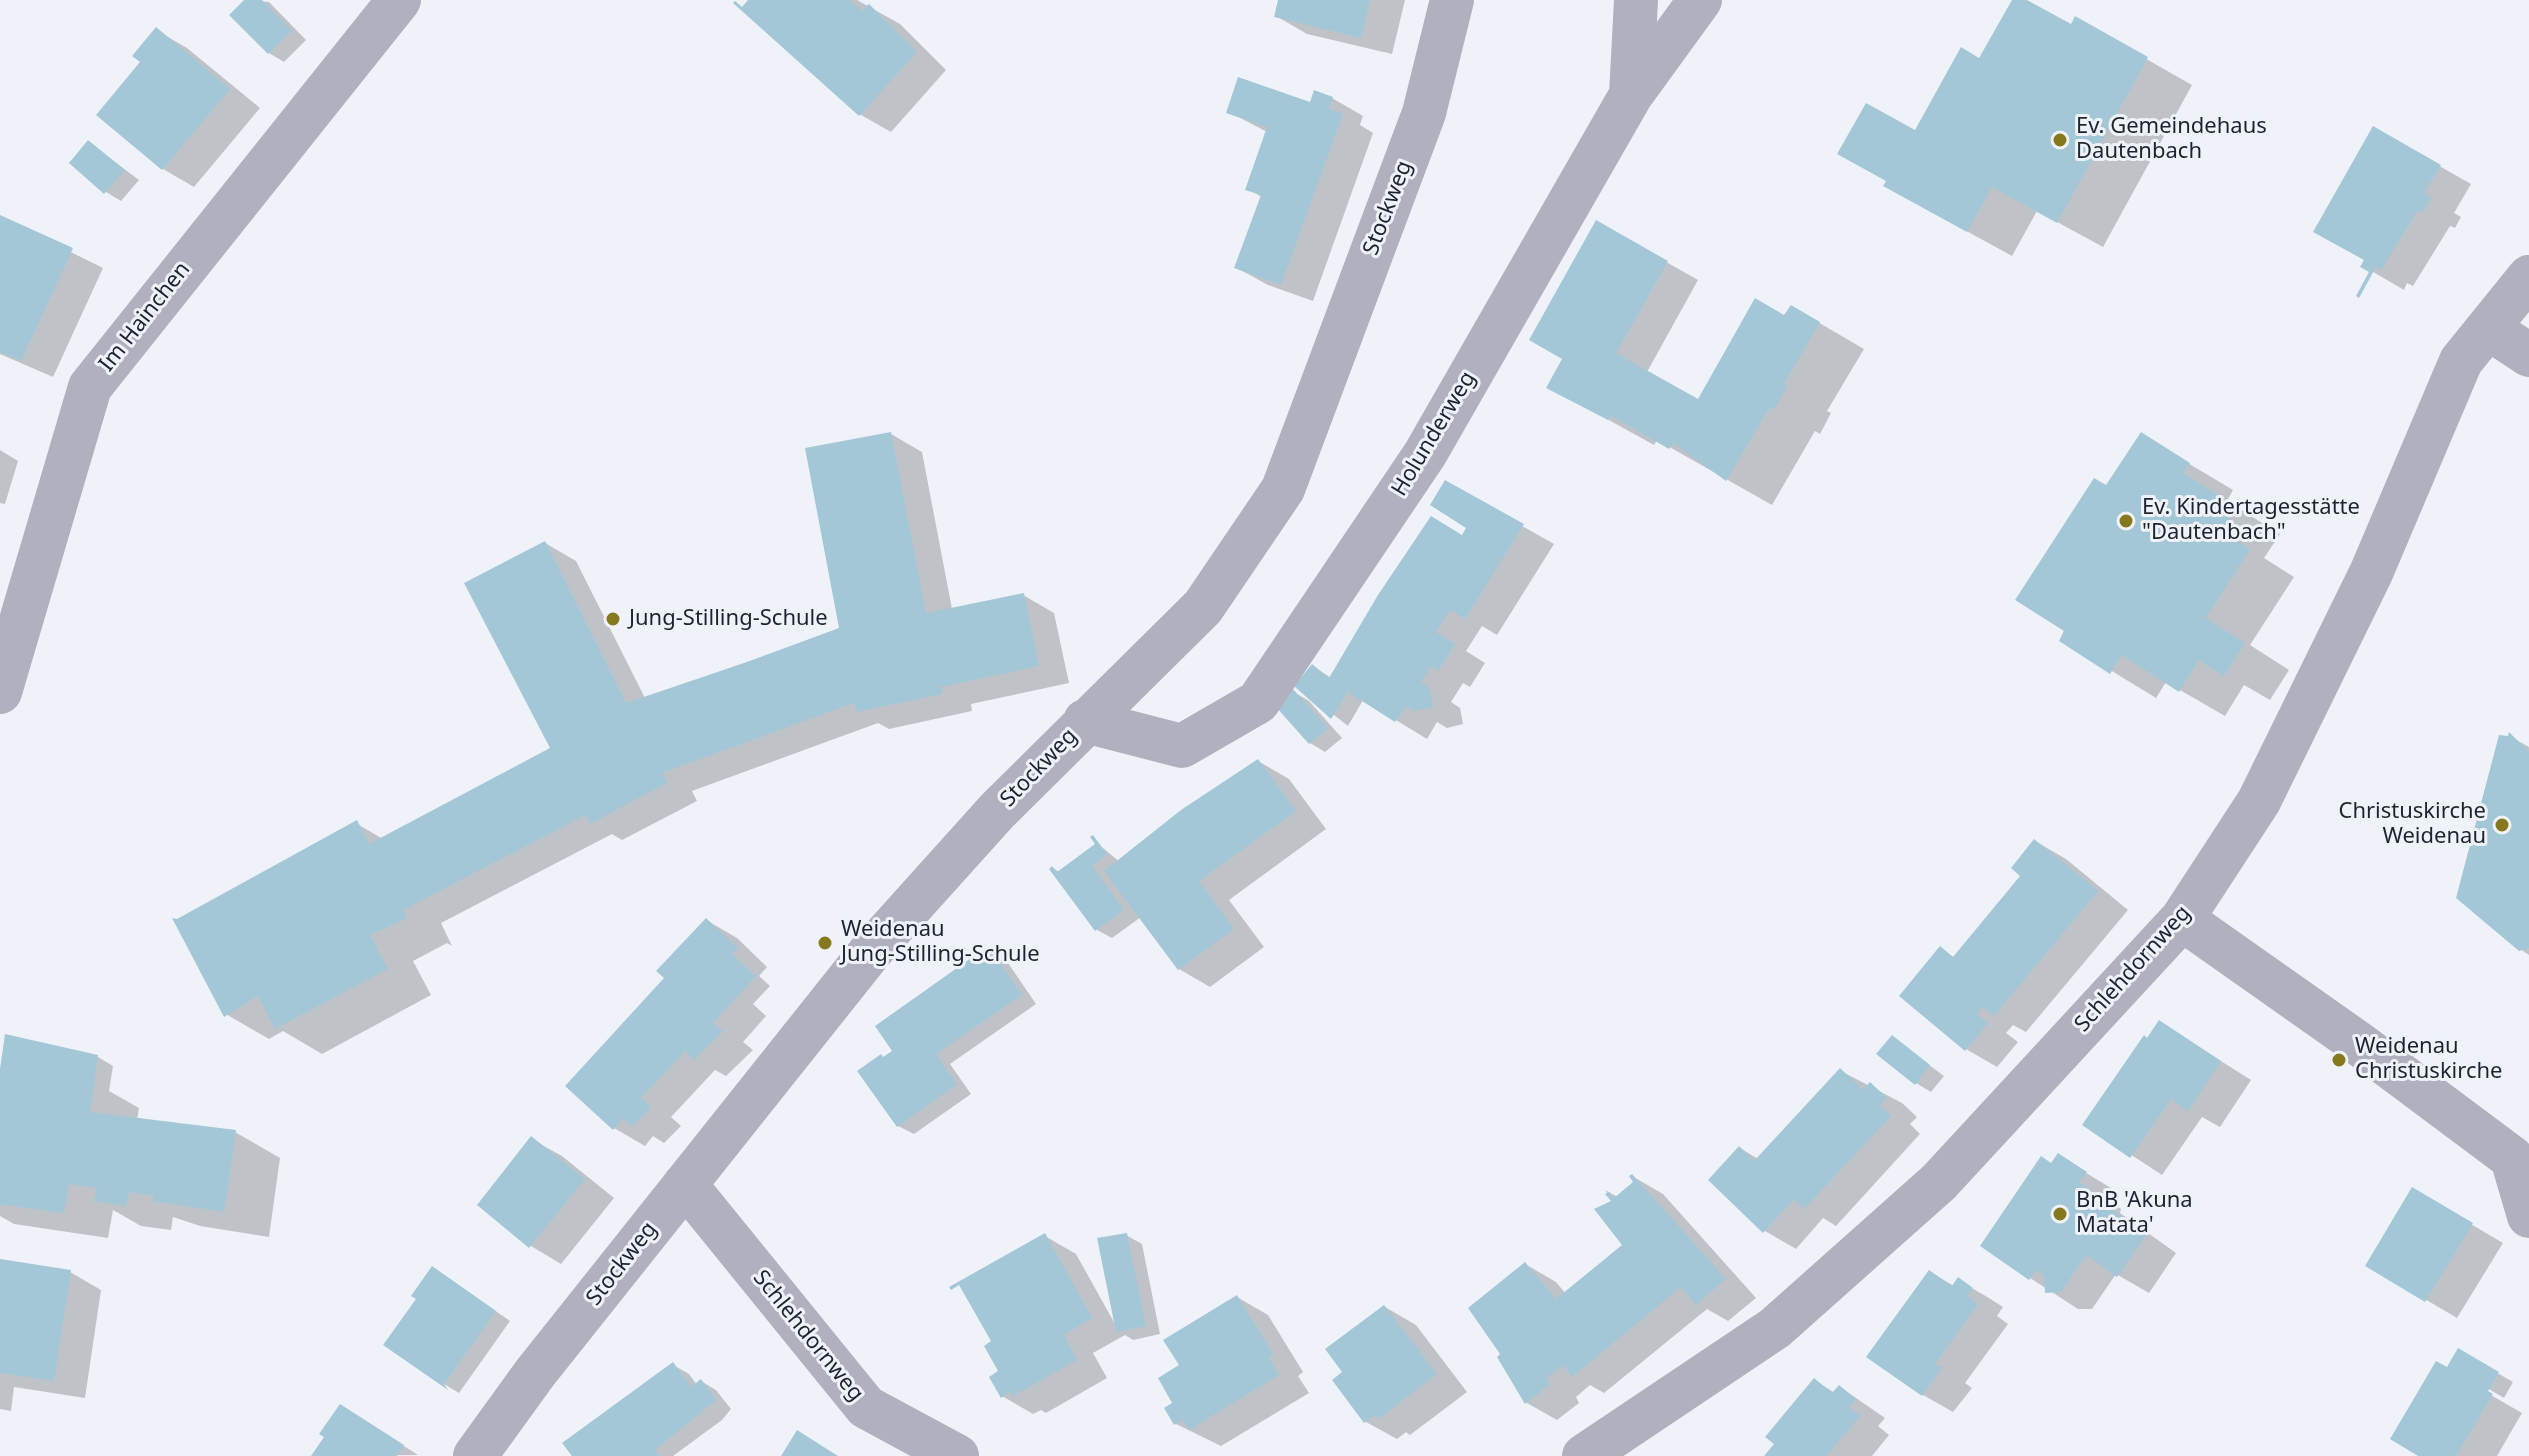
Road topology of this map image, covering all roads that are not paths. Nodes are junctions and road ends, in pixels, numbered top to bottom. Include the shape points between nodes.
1 (399, 0) edge
2 (1452, 0) edge
3 (1636, 0) edge
4 (1700, 0) edge
5 (1631, 95) junction
6 (2529, 277) edge
7 (2488, 328) junction
8 (2529, 355) edge
9 (0, 692) edge
10 (1085, 721) junction
11 (2182, 919) junction
12 (2521, 1154) edge
13 (685, 1184) junction
14 (2529, 1216) edge
15 (475, 1456) edge
16 (957, 1456) edge
17 (1584, 1456) edge

1 - 9 street, Im Hainchen via 90,387
2 - 10 street, Stockweg via 1424,113 1283,489 1203,607
3 - 5 street
4 - 5 street, Holunderweg
5 - 10 street, Holunderweg via 1425,454 1258,702 1182,746
6 - 7 street, Schlehdornweg
7 - 8 street
7 - 11 street, Schlehdornweg via 2461,361 2371,573 2259,801
10 - 13 street, Stockweg via 871,951
11 - 12 street
11 - 17 street, Schlehdornweg via 1939,1182 1775,1328
12 - 14 street
13 - 15 street, Stockweg
13 - 16 street, Schlehdornweg via 866,1407

